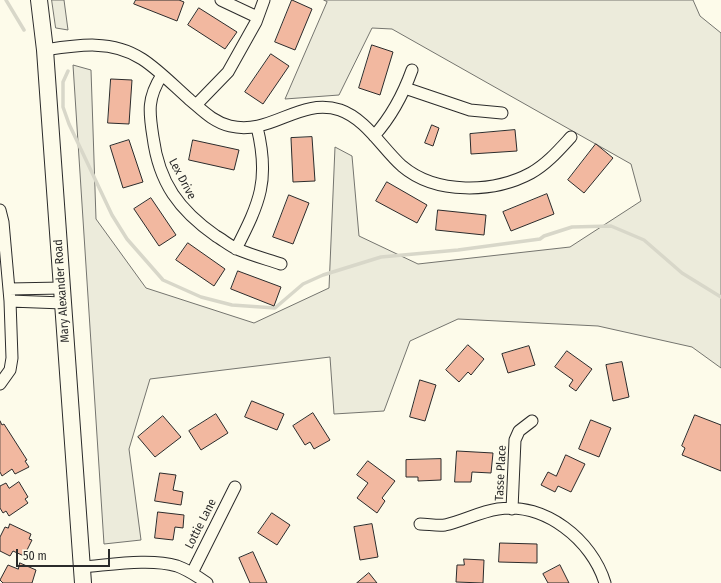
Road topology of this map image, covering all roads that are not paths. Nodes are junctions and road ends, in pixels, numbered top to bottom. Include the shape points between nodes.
1 (39, 0) edge
2 (221, 0) edge
3 (264, 0) edge
4 (257, 17) junction
5 (45, 50) junction
6 (412, 70) dead end
7 (162, 75) junction
8 (405, 88) junction
9 (196, 105) junction
10 (502, 113) dead end
11 (257, 127) junction
12 (374, 136) junction
13 (571, 137) dead end
14 (0, 210) edge
15 (236, 249) junction
16 (281, 264) dead end
17 (9, 289) junction
18 (63, 296) junction
19 (10, 301) junction
20 (0, 384) edge
21 (532, 421) dead end
22 (235, 487) dead end
23 (512, 509) junction
24 (420, 524) dead end
25 (82, 567) junction
26 (192, 573) junction
27 (82, 583) edge
28 (207, 583) edge
29 (605, 583) edge

1 - 5 street, Mary Alexander Road
2 - 4 street
3 - 4 street
4 - 9 street via 228,72
5 - 7 street via 78,45 115,47 142,59
5 - 18 street, Mary Alexander Road
6 - 8 street
7 - 9 street
7 - 15 street, Lex Drive via 152,94 150,116 155,152 161,171 182,209
8 - 10 street via 470,110
8 - 12 street via 387,121
9 - 11 street via 208,116 223,124 241,128
11 - 12 street via 299,110 317,106 350,115
11 - 15 street via 264,161 261,187 256,208
12 - 13 street via 403,166 414,173 443,185 462,188 504,184 530,173 555,154
14 - 17 street
15 - 16 street, Lex Drive
17 - 18 street
17 - 19 street
18 - 19 street
18 - 25 street, Mary Alexander Road
19 - 20 street via 11,364
21 - 23 street, Tasse Place via 519,431 515,440
22 - 26 street, Lottie Lane
23 - 24 street via 482,512 444,525
23 - 29 street via 555,521 571,532 593,556
25 - 26 street via 161,563 177,566
25 - 27 street, Mary Alexander Road
26 - 28 street

